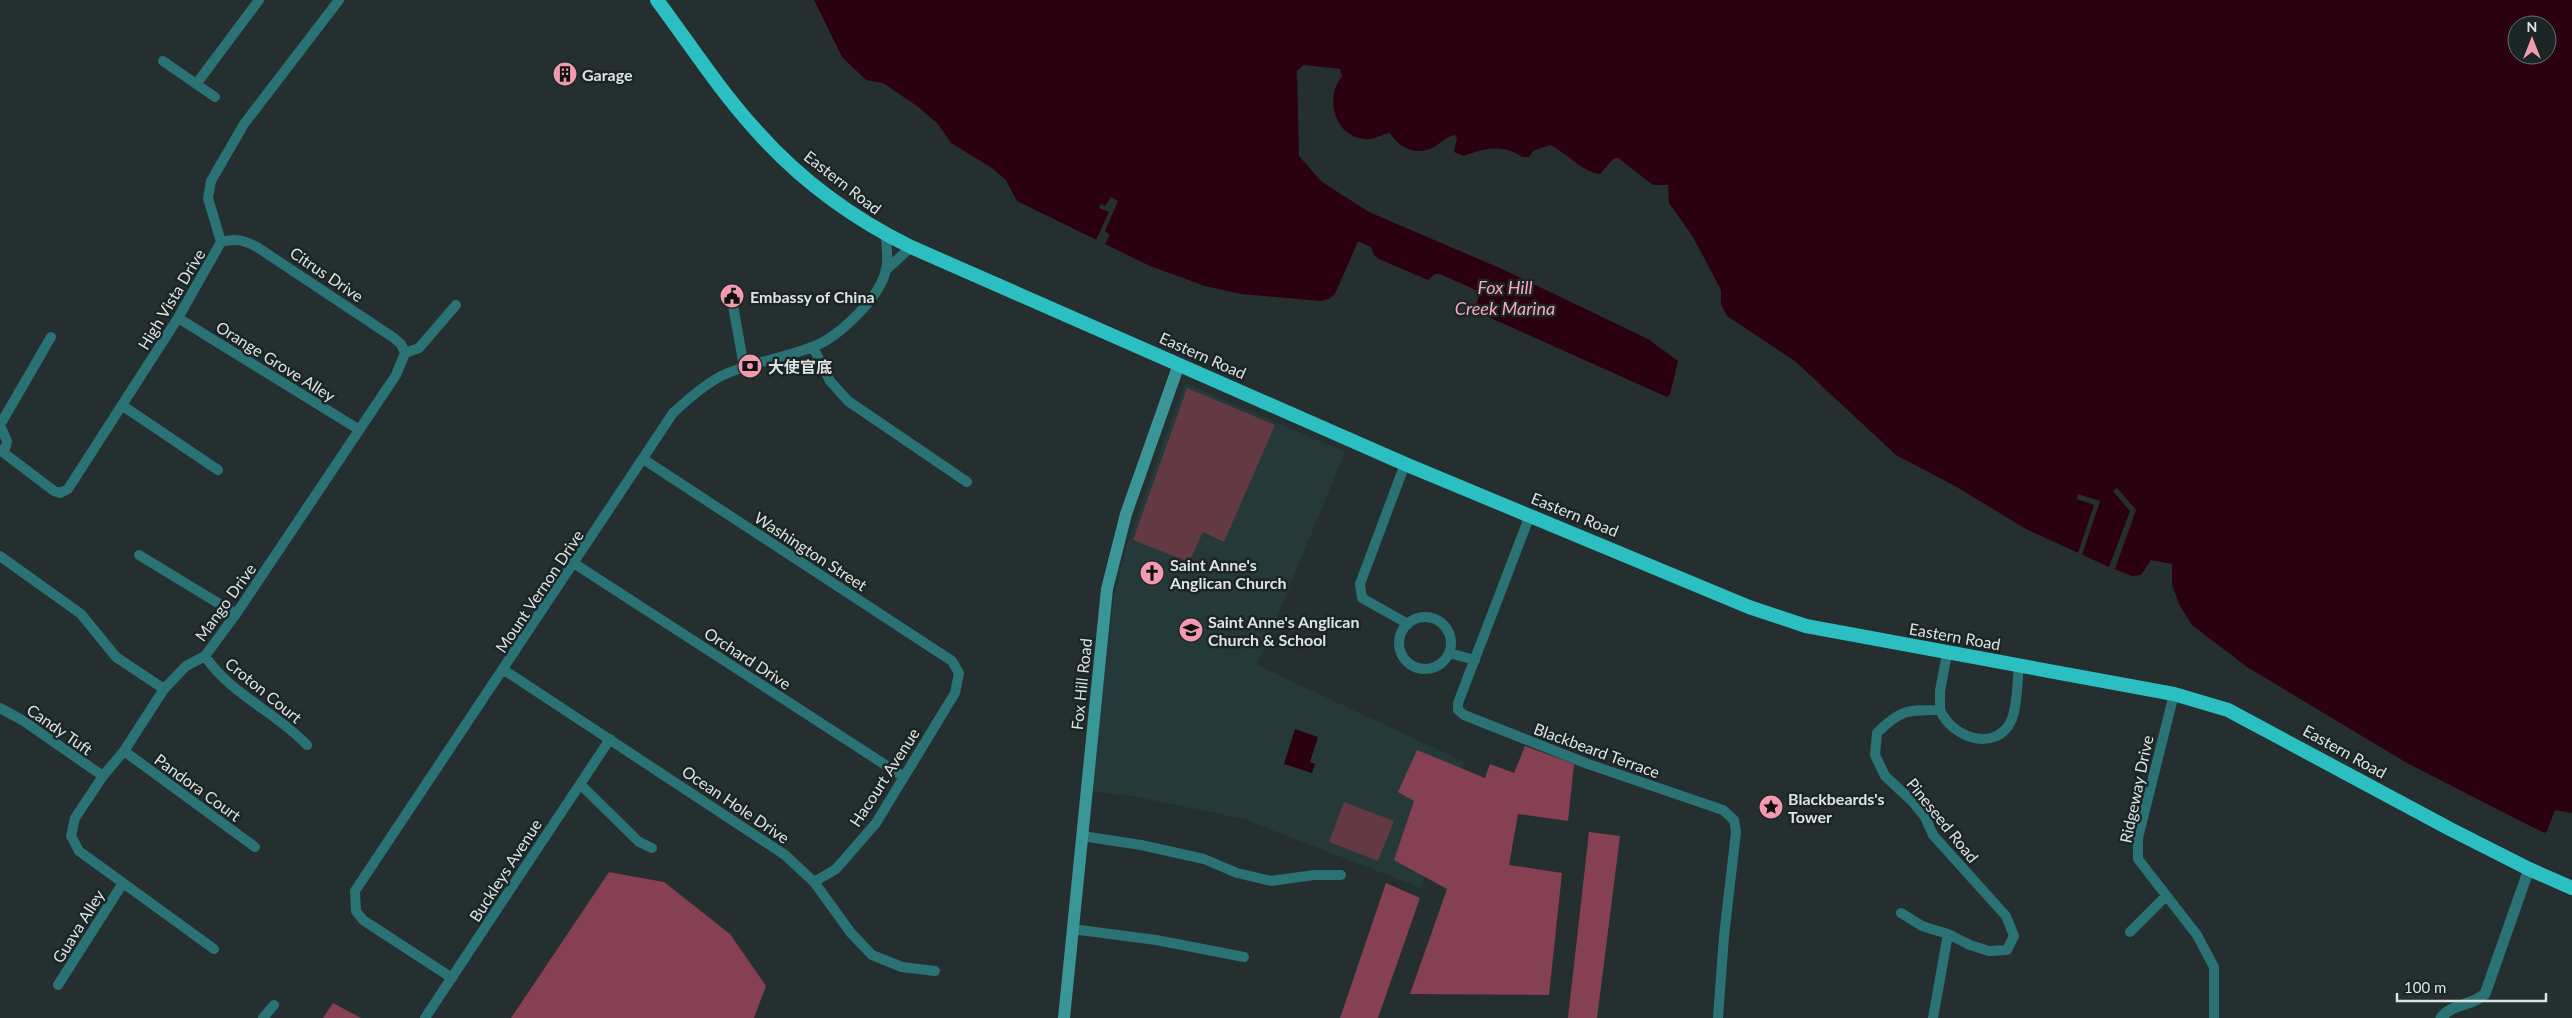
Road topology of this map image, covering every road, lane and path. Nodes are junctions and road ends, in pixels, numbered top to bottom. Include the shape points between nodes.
1 (339, 0) edge
2 (657, 0) edge
3 (254, 2) edge
4 (163, 61) dead end
5 (197, 82) junction
6 (215, 97) dead end
7 (886, 235) junction
8 (221, 242) junction
9 (911, 247) junction
10 (887, 269) junction
11 (731, 294) dead end
12 (456, 305) dead end
13 (178, 318) junction
14 (51, 337) dead end
15 (813, 347) junction
16 (406, 353) junction
17 (1179, 364) junction
18 (744, 367) junction
19 (123, 406) junction
20 (0, 425) edge
21 (358, 429) junction
22 (2, 452) edge
23 (643, 459) junction
24 (1405, 464) junction
25 (218, 470) dead end
26 (967, 482) dead end
27 (1530, 515) junction
28 (0, 556) edge
29 (140, 556) dead end
30 (575, 564) junction
31 (236, 614) junction
32 (1408, 624) junction
33 (1449, 653) junction
34 (1947, 654) junction
35 (205, 656) junction
36 (1475, 660) junction
37 (2019, 665) junction
38 (504, 670) junction
39 (959, 673) joint
40 (164, 689) junction
41 (2174, 694) junction
42 (0, 708) edge
43 (1940, 710) junction
44 (610, 739) junction
45 (307, 745) dead end
46 (124, 750) junction
47 (103, 776) junction
48 (904, 777) junction
49 (580, 784) junction
50 (1082, 836) junction
51 (255, 847) dead end
52 (652, 848) dead end
53 (2528, 869) junction
54 (1341, 875) dead end
55 (814, 882) junction
56 (123, 883) junction
57 (2572, 888) edge
58 (2166, 896) junction
59 (1901, 913) dead end
60 (1072, 929) junction
61 (2130, 932) dead end
62 (1948, 934) junction
63 (214, 949) dead end
64 (1244, 957) dead end
65 (935, 971) dead end
66 (452, 978) junction
67 (58, 985) dead end
68 (274, 1005) dead end
69 (264, 1018) edge
70 (425, 1018) edge
71 (1064, 1018) edge
72 (1718, 1018) edge
73 (1933, 1018) edge
74 (2214, 1018) edge
75 (2441, 1018) edge

1 - 8 street, High Vista Drive via 244,124 211,181 208,198
2 - 7 highway, Eastern Road via 754,128 828,196
3 - 5 street
4 - 5 street
5 - 6 street
7 - 9 highway, Eastern Road
7 - 10 street
8 - 13 street, High Vista Drive
8 - 16 street, Citrus Drive via 243,240 257,247 394,338
9 - 10 street
9 - 17 highway, Eastern Road
10 - 15 street, Mount Vernon Drive via 868,302 848,324
11 - 18 street
12 - 16 street via 419,348
13 - 19 street, High Vista Drive
13 - 21 street, Orange Grove Alley
14 - 20 street
15 - 18 street, Mount Vernon Drive
15 - 26 street via 824,371 843,397
16 - 21 street, Mango Drive via 396,375
17 - 24 highway, Eastern Road
17 - 50 main road, Fox Hill Road via 1126,514 1111,572
18 - 23 street, Mount Vernon Drive via 693,394 673,413
19 - 22 street, High Vista Drive via 65,492 54,490
19 - 25 street
20 - 22 street via 7,441
21 - 31 street, Mango Drive
23 - 30 street, Mount Vernon Drive
23 - 39 street, Washington Street via 952,661
24 - 27 highway, Eastern Road
24 - 32 street via 1360,584 1360,593 1362,598
27 - 34 highway, Eastern Road via 1690,584 1806,626
27 - 36 street, Blackbeard Terrace
28 - 40 street via 80,614 116,657
29 - 31 street
30 - 38 street, Mount Vernon Drive
30 - 48 street, Orchard Drive
31 - 35 street, Mango Drive
32 - 33 street via 1424,617 1440,622 1450,636
32 - 33 street via 1399,638 1399,647 1406,662 1421,669 1430,668 1438,666
33 - 36 street
34 - 37 highway, Eastern Road
34 - 43 street
35 - 40 street, Mango Drive via 186,666
35 - 45 street, Croton Court via 216,673
36 - 72 street, Blackbeard Terrace via 1458,703 1458,710 1464,715 1588,764 1723,810 1734,820 1736,832
37 - 41 highway, Eastern Road
37 - 43 street via 2011,721 2002,731 1981,739 1968,738 1946,722
38 - 44 street, Ocean Hole Drive
38 - 66 street, Mount Vernon Drive via 355,891 356,911 363,920
39 - 48 street, Hacourt Avenue via 955,693
40 - 46 street, Mango Drive
41 - 53 highway, Eastern Road via 2228,710
41 - 58 street, Ridgeway Drive via 2138,838 2138,859
42 - 47 street, Candy Tuft
43 - 62 street, Pineseed Road via 1908,710 1890,720 1877,733 1875,755 1885,776 1925,817 1933,835 2006,916 2014,936 2007,950 1990,952
44 - 49 street, Buckleys Avenue
44 - 55 street, Ocean Hole Drive via 762,838
46 - 47 street, Mango Drive
46 - 51 street, Pandora Court
47 - 56 street, Mango Drive via 75,818 71,836 79,851
48 - 55 street, Hacourt Avenue via 854,850 836,870
49 - 52 street via 640,842
49 - 66 street, Buckleys Avenue
50 - 54 street via 1204,859 1237,873 1270,881
50 - 60 main road, Fox Hill Road
53 - 57 highway, Eastern Road
53 - 75 street via 2484,994 2476,1002 2454,1008
55 - 65 street, Ocean Hole Drive via 850,933 872,955 902,967
56 - 63 street, Mango Drive
56 - 67 street, Guava Alley
58 - 61 street
58 - 74 street, Ridgeway Drive via 2197,935 2214,967
59 - 62 street, Pineseed Road via 1922,926
60 - 64 street via 1156,940
60 - 71 main road, Fox Hill Road
62 - 73 street
66 - 70 street, Buckleys Avenue
68 - 69 street

